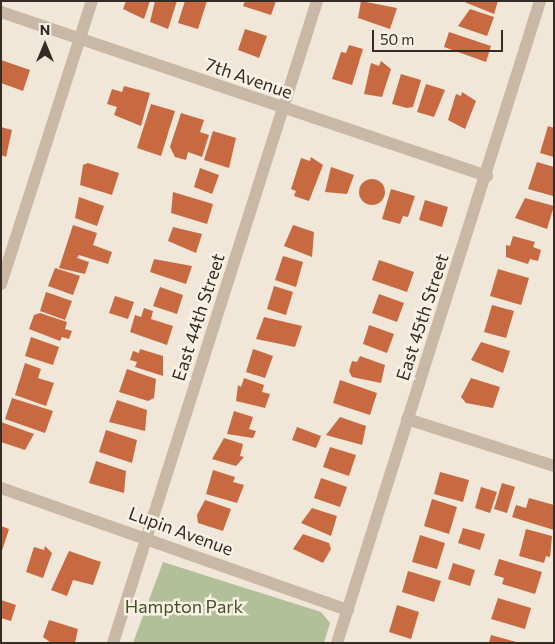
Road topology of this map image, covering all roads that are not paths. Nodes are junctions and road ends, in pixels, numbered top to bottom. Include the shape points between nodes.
1 (92, 1) edge
2 (317, 1) edge
3 (540, 1) edge
4 (1, 12) edge
5 (80, 39) junction
6 (283, 108) junction
7 (487, 176) junction
8 (1, 284) edge
9 (408, 419) junction
10 (554, 466) edge
11 (1, 488) edge
12 (147, 537) junction
13 (348, 610) junction
14 (113, 643) edge
15 (338, 643) edge

1 - 5 street
2 - 6 street, East 44th Street
3 - 7 street, East 45th Street
4 - 5 street, 7th Avenue
5 - 6 street, 7th Avenue
5 - 8 street
6 - 7 street, 7th Avenue
6 - 12 street, East 44th Street
7 - 9 street, East 45th Street
9 - 10 street
9 - 13 street, East 45th Street
11 - 12 street, Lupin Avenue
12 - 13 street, Lupin Avenue
12 - 14 street, East 44th Street
13 - 15 street, East 45th Street

